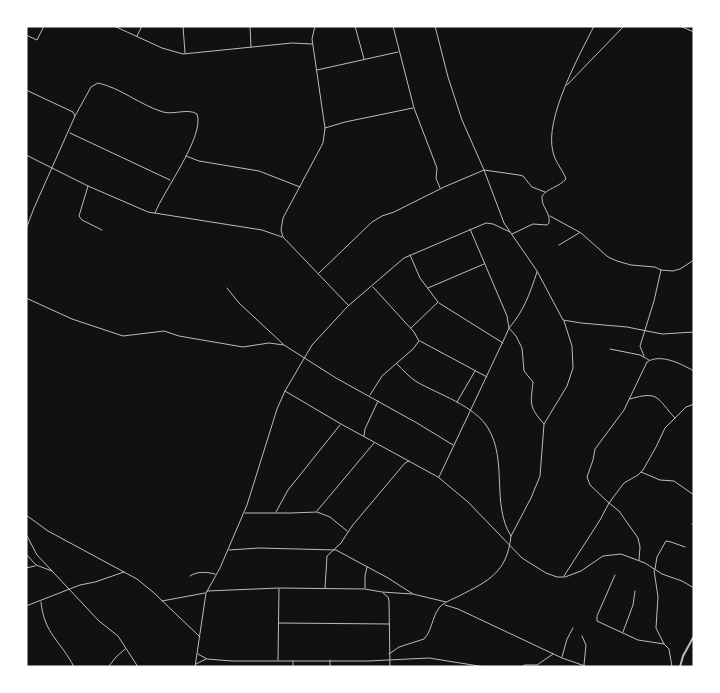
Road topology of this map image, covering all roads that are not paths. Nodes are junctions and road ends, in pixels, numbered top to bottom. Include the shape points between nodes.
1 (44, 26) edge
2 (114, 26) edge
3 (142, 26) edge
4 (183, 26) edge
5 (250, 26) edge
6 (314, 26) edge
7 (355, 26) edge
8 (393, 26) edge
9 (436, 26) edge
10 (594, 26) edge
11 (624, 26) edge
12 (680, 26) edge
13 (694, 32) edge
14 (26, 35) edge
15 (136, 36) junction
16 (313, 44) junction
17 (251, 48) junction
18 (400, 52) junction
19 (185, 54) junction
20 (364, 59) junction
21 (316, 70) junction
22 (567, 86) junction
23 (26, 90) edge
24 (414, 108) junction
25 (75, 116) junction
26 (325, 128) junction
27 (69, 132) junction
28 (26, 155) edge
29 (186, 155) junction
30 (53, 168) junction
31 (484, 170) junction
32 (171, 180) junction
33 (88, 186) junction
34 (300, 187) junction
35 (440, 189) junction
36 (545, 192) junction
37 (154, 214) junction
38 (550, 216) junction
39 (470, 228) junction
40 (26, 229) edge
41 (102, 230) dead end
42 (580, 232) junction
43 (511, 233) junction
44 (283, 237) junction
45 (559, 244) dead end
46 (410, 255) junction
47 (694, 260) edge
48 (485, 264) junction
49 (661, 270) junction
50 (537, 271) junction
51 (318, 274) junction
52 (372, 286) junction
53 (227, 288) dead end
54 (428, 288) junction
55 (26, 299) edge
56 (438, 302) junction
57 (348, 306) junction
58 (563, 320) junction
59 (410, 328) junction
60 (509, 328) junction
61 (646, 330) junction
62 (694, 332) edge
63 (419, 340) junction
64 (502, 343) junction
65 (284, 345) junction
66 (610, 349) dead end
67 (644, 356) junction
68 (305, 358) junction
69 (649, 360) junction
70 (397, 364) junction
71 (475, 371) junction
72 (694, 371) edge
73 (694, 376) edge
74 (487, 377) junction
75 (694, 388) edge
76 (285, 391) junction
77 (369, 396) junction
78 (629, 399) junction
79 (378, 401) junction
80 (694, 402) edge
81 (456, 403) junction
82 (470, 411) junction
83 (675, 418) junction
84 (341, 424) junction
85 (544, 424) junction
86 (364, 437) junction
87 (374, 443) junction
88 (453, 445) junction
89 (410, 461) junction
90 (641, 472) junction
91 (438, 477) junction
92 (694, 495) edge
93 (609, 503) junction
94 (276, 512) junction
95 (317, 512) junction
96 (244, 513) junction
97 (26, 515) edge
98 (348, 532) junction
99 (26, 534) edge
100 (511, 536) junction
101 (509, 546) junction
102 (685, 547) dead end
103 (333, 549) junction
104 (228, 550) junction
105 (325, 550) junction
106 (26, 554) edge
107 (327, 556) junction
108 (639, 560) junction
109 (36, 566) junction
110 (367, 567) junction
111 (26, 568) edge
112 (655, 570) junction
113 (52, 571) junction
114 (124, 572) junction
115 (216, 574) junction
116 (614, 575) dead end
117 (190, 576) dead end
118 (563, 577) junction
119 (279, 588) junction
120 (694, 588) edge
121 (324, 589) junction
122 (365, 589) junction
123 (70, 590) junction
124 (635, 591) dead end
125 (206, 592) junction
126 (382, 592) junction
127 (414, 594) junction
128 (41, 601) junction
129 (162, 601) junction
130 (446, 602) junction
131 (443, 605) junction
132 (26, 606) edge
133 (279, 623) junction
134 (389, 624) junction
135 (572, 628) dead end
136 (622, 633) junction
137 (582, 636) dead end
138 (694, 636) edge
139 (200, 638) junction
140 (664, 644) junction
141 (125, 649) junction
142 (197, 653) junction
143 (389, 654) junction
144 (554, 654) junction
145 (562, 658) junction
146 (207, 659) junction
147 (330, 660) junction
148 (390, 660) junction
149 (278, 661) junction
150 (293, 661) junction
151 (368, 661) junction
152 (109, 666) edge
153 (195, 666) edge
154 (584, 666) junction
155 (74, 667) edge
156 (138, 667) edge
157 (293, 667) edge
158 (330, 667) edge
159 (367, 667) edge
160 (390, 667) edge
161 (485, 667) edge
162 (521, 667) edge
163 (588, 667) edge
164 (672, 667) edge
165 (680, 667) edge

1 - 14 street via 37,40
2 - 15 street
3 - 15 street
4 - 19 street
5 - 17 street
6 - 16 street
7 - 20 street
8 - 18 street
9 - 31 street via 456,105
10 - 22 street
11 - 22 street
12 - 13 street
15 - 19 street via 169,51
16 - 17 street
16 - 21 street
17 - 19 street
18 - 20 street
18 - 24 street
20 - 21 street
21 - 26 street
22 - 36 street via 551,139 553,153 566,180
23 - 25 street via 73,112
24 - 26 street
24 - 35 street via 437,168
25 - 27 street
25 - 29 street via 91,87 98,83 161,111 173,114 195,112 198,125
26 - 34 street via 320,151
27 - 30 street
27 - 32 street
28 - 30 street
29 - 32 street
29 - 34 street via 198,161 259,171
30 - 33 street
30 - 40 street
31 - 35 street
31 - 36 street via 524,176 532,187
31 - 43 street
32 - 37 street
33 - 37 street
33 - 41 street via 79,216
34 - 44 street via 283,218
35 - 51 street via 377,219
36 - 38 street via 542,201
37 - 44 street via 262,230
38 - 42 street
38 - 43 street via 547,225 533,224
39 - 43 street via 489,223
39 - 46 street
39 - 48 street
42 - 45 street
42 - 49 street via 612,259
43 - 50 street
44 - 51 street
46 - 52 street
46 - 54 street
47 - 49 street via 676,271
48 - 54 street
48 - 60 street
49 - 61 street
50 - 58 street
50 - 60 street via 527,302
51 - 57 street
52 - 57 street
52 - 59 street
53 - 65 street
54 - 56 street
55 - 65 street via 123,336 164,331 243,347 269,343
56 - 59 street
56 - 64 street
57 - 68 street
58 - 61 street
58 - 85 street via 572,346 573,368 567,386
59 - 63 street
60 - 64 street
60 - 85 street via 522,348 524,371 533,382 532,407
61 - 62 street via 667,334
61 - 67 street via 640,346
63 - 70 street
63 - 71 street
64 - 74 street
65 - 68 street
66 - 67 street
67 - 69 street
68 - 76 street
68 - 77 street
69 - 72 street via 671,361
69 - 78 street
70 - 77 street via 382,376
70 - 81 street via 418,382
71 - 74 street
71 - 81 street
73 - 75 street
74 - 82 street
76 - 84 street
76 - 96 street
77 - 79 street
78 - 83 street via 654,396
78 - 93 street via 595,449 587,473 590,485
79 - 86 street
79 - 88 street
80 - 83 street
81 - 82 street
82 - 88 street
82 - 100 street via 491,433 497,456 502,516
83 - 90 street via 665,428
84 - 86 street
84 - 94 street via 288,490
85 - 100 street via 540,476
86 - 87 street
87 - 89 street
87 - 95 street
88 - 91 street
89 - 91 street
89 - 98 street
90 - 92 street via 660,480 674,481
90 - 93 street via 624,483
91 - 101 street via 468,502
93 - 108 street via 619,511 638,538
93 - 118 street
94 - 95 street
94 - 96 street
95 - 98 street via 330,517
96 - 104 street
97 - 114 street
98 - 103 street
99 - 113 street via 37,555
100 - 101 street
101 - 118 street via 532,565 552,576
101 - 130 street via 498,572
102 - 112 street via 666,541 657,557
103 - 105 street
103 - 107 street
103 - 110 street
104 - 105 street
104 - 115 street
105 - 107 street
106 - 109 street
107 - 121 street
108 - 112 street
108 - 118 street via 609,554 581,571
109 - 111 street
109 - 113 street
110 - 122 street
110 - 127 street
112 - 120 street
112 - 140 street via 658,596 655,625
113 - 123 street
114 - 123 street
114 - 129 street
115 - 117 street via 201,572
115 - 125 street
116 - 136 street via 596,620
119 - 121 street
119 - 125 street
119 - 133 street
121 - 122 street
122 - 126 street
123 - 128 street
123 - 141 street via 118,636
124 - 136 street
125 - 129 street
125 - 139 street
126 - 127 street
126 - 134 street via 389,601
127 - 130 street
128 - 132 street
128 - 155 street via 47,628
129 - 139 street
130 - 131 street
131 - 143 street via 434,616 426,637
131 - 144 street
133 - 134 street
133 - 149 street
134 - 143 street
135 - 145 street
136 - 140 street via 642,641
137 - 154 street via 586,645
138 - 165 street
139 - 142 street
140 - 164 street via 669,649
141 - 152 street
141 - 156 street
142 - 146 street
142 - 153 street
143 - 148 street
144 - 145 street
144 - 162 street via 537,664
145 - 154 street
146 - 149 street
146 - 153 street
147 - 150 street
147 - 151 street
147 - 158 street
148 - 151 street
148 - 160 street
148 - 161 street via 429,658
149 - 150 street
150 - 157 street
151 - 159 street
154 - 163 street

